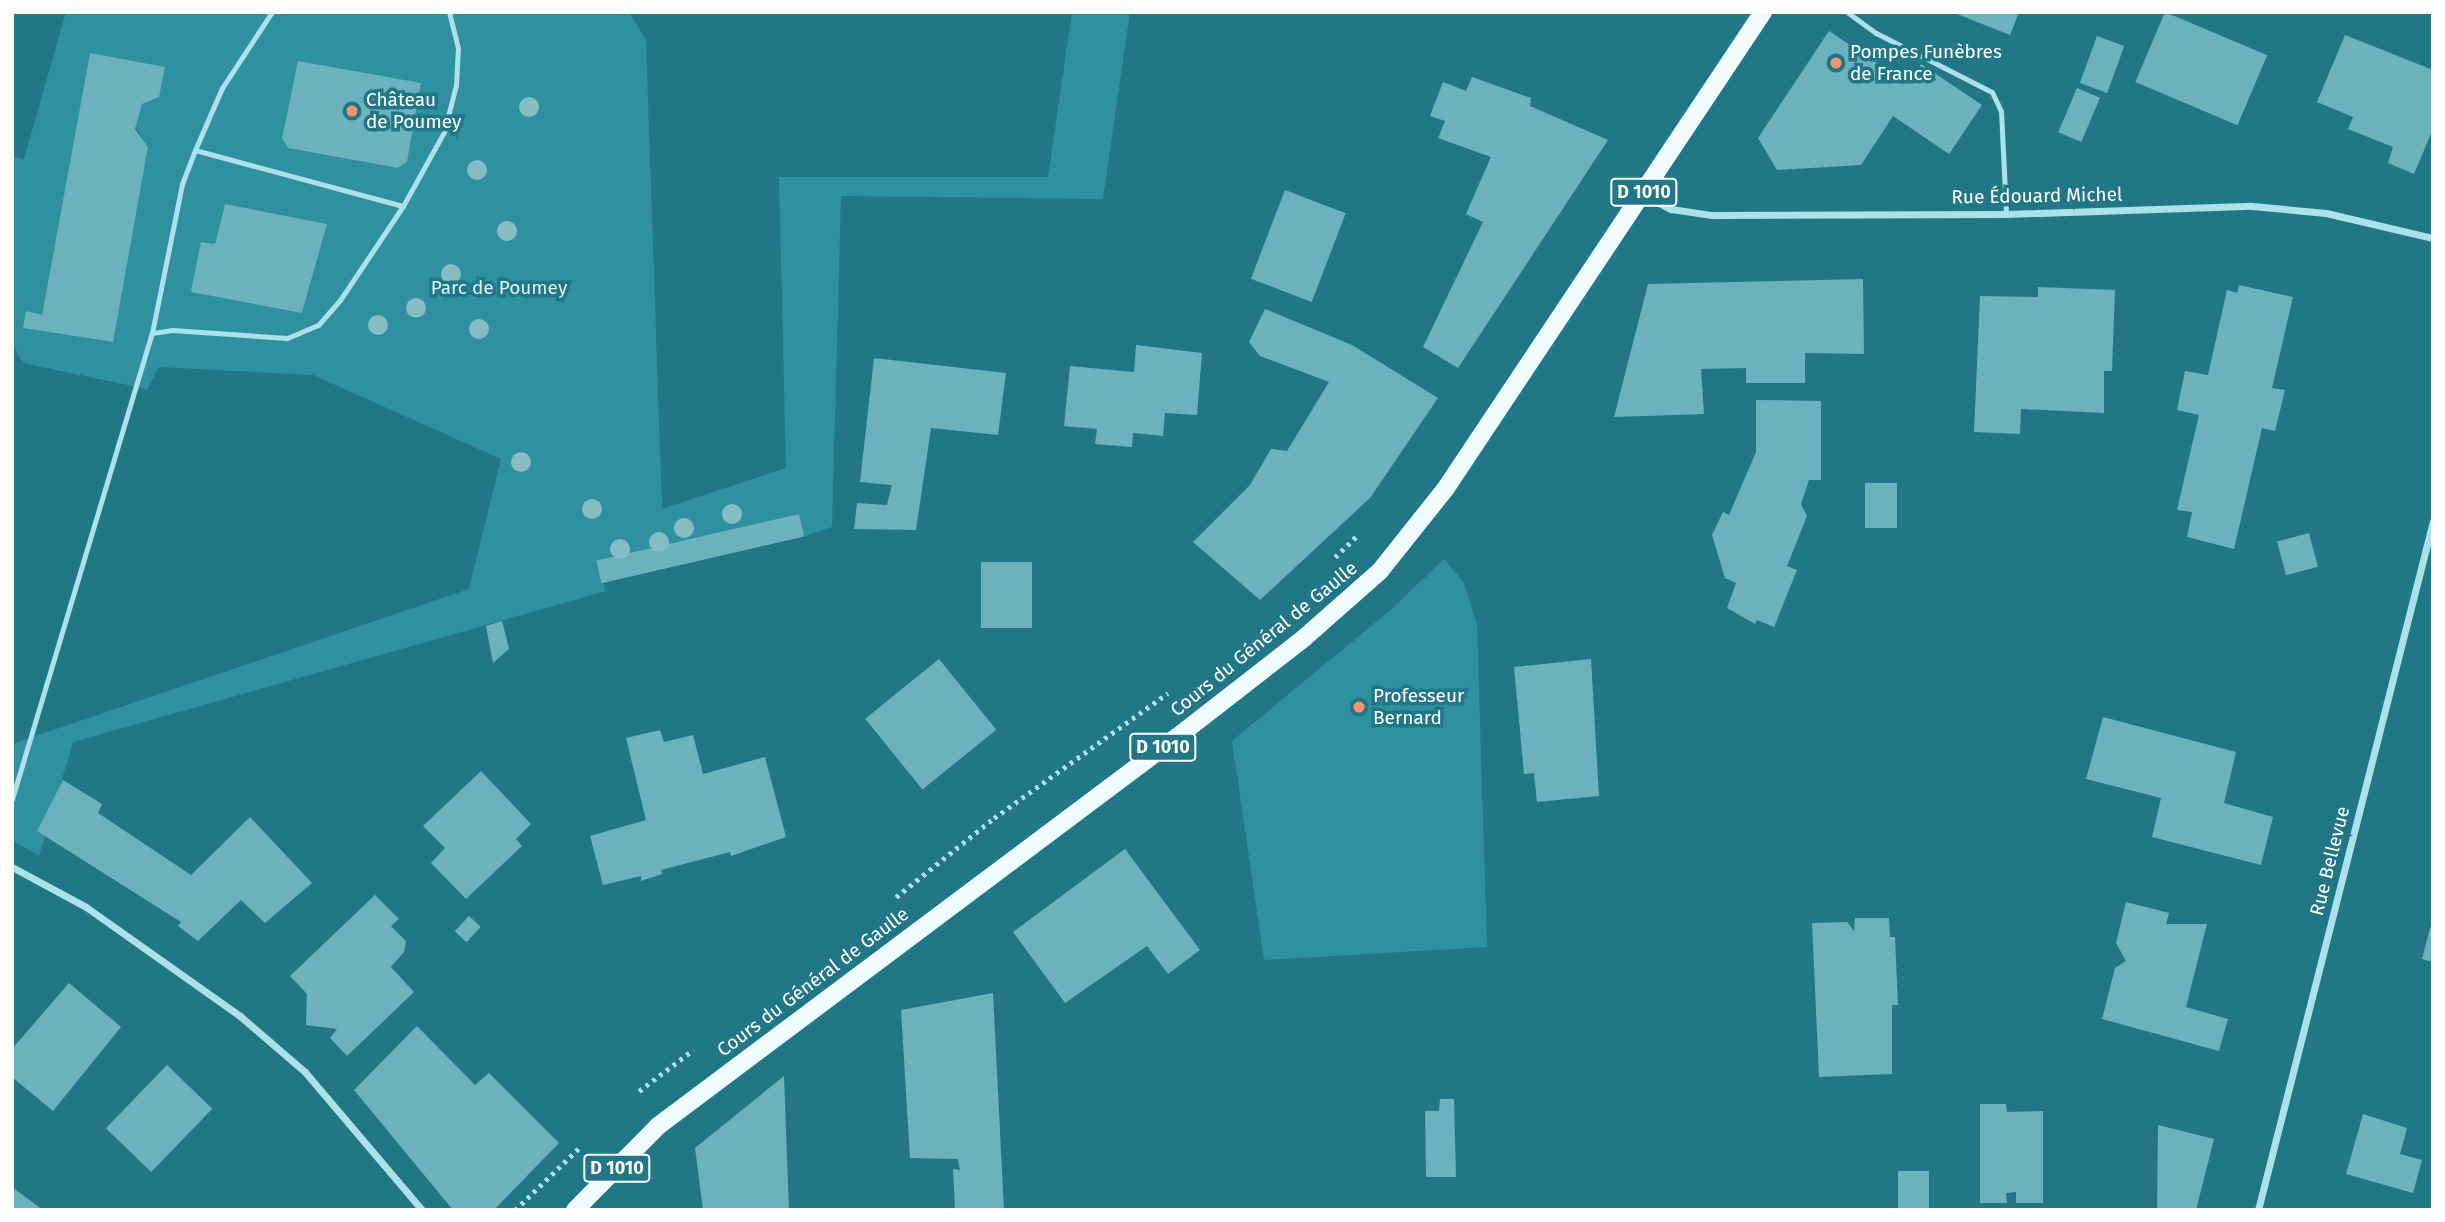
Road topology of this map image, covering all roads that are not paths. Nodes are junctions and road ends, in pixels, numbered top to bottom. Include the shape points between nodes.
1 (272, 12) edge
2 (449, 12) edge
3 (1763, 12) edge
4 (1847, 12) edge
5 (195, 150) junction
6 (1642, 195) junction
7 (403, 206) junction
8 (2006, 214) junction
9 (2433, 238) edge
10 (152, 333) junction
11 (2433, 521) edge
12 (12, 799) edge
13 (12, 867) edge
14 (422, 1210) edge
15 (576, 1210) edge
16 (2258, 1210) edge

1 - 5 lane via 222,88
2 - 7 lane via 458,48 456,85 444,132
3 - 6 main road, Cours du Général de Gaulle / D 1010
4 - 8 lane via 1876,33 1992,92 2001,111
5 - 7 lane
5 - 10 lane via 182,184
6 - 8 street, Rue Édouard Michel via 1671,209 1711,215
6 - 15 main road, Cours du Général de Gaulle / D 1010 via 1446,488 1414,532 1353,597 1177,737 658,1126
7 - 10 lane via 318,325 288,338 172,330
8 - 9 street, Rue Édouard Michel via 2252,206 2326,213
10 - 12 lane
11 - 16 street, Rue Bellevue
13 - 14 street via 86,907 240,1016 305,1072

